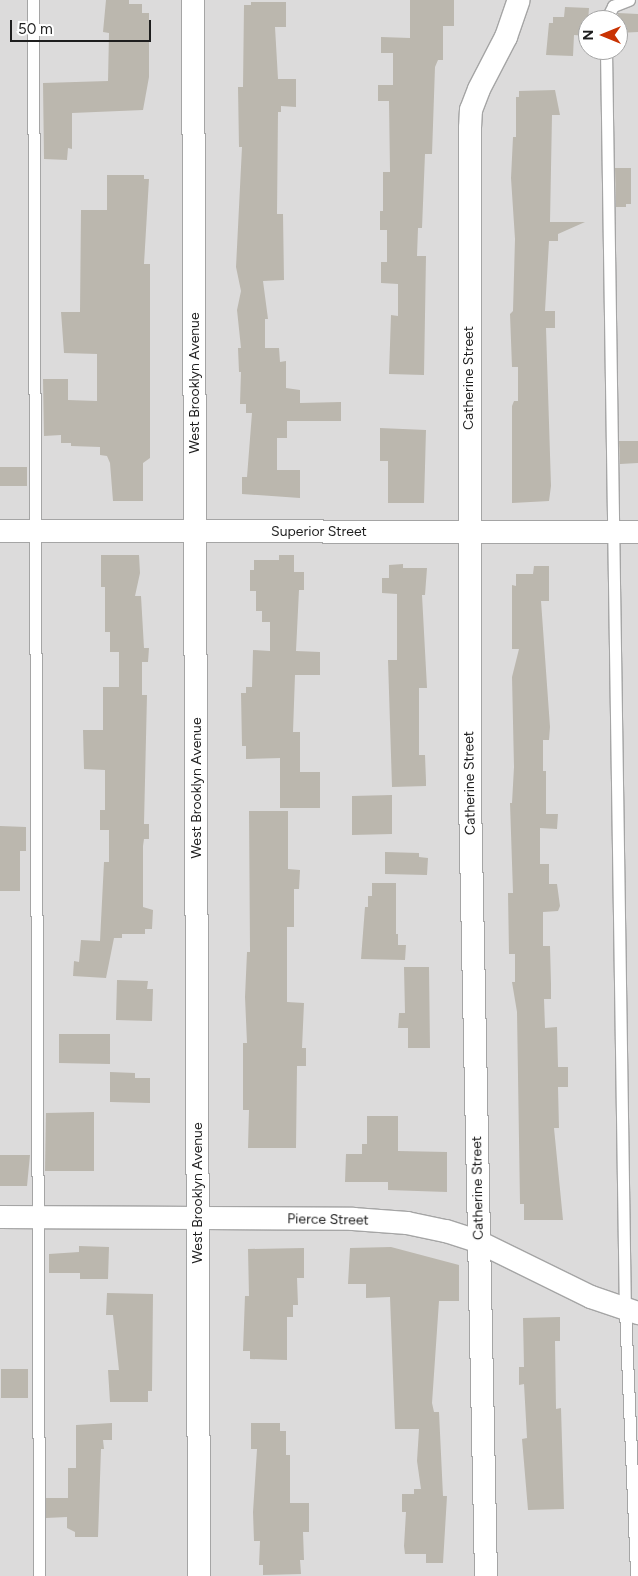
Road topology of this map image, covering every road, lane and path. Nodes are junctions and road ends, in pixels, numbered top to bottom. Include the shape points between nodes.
1 (32, 0) edge
2 (193, 0) edge
3 (519, 0) edge
4 (629, 0) edge
5 (611, 10) edge
6 (606, 60) edge
7 (36, 531) junction
8 (196, 531) junction
9 (0, 532) edge
10 (469, 532) junction
11 (613, 532) junction
12 (638, 532) edge
13 (0, 1217) edge
14 (37, 1218) junction
15 (198, 1220) junction
16 (479, 1242) junction
17 (631, 1311) edge
18 (39, 1576) edge
19 (199, 1576) edge
20 (486, 1576) edge
21 (636, 1576) edge

1 - 7 lane
2 - 8 street, West Brooklyn Avenue
3 - 10 street, Catherine Street via 506,37 471,110
4 - 5 lane via 613,6
6 - 11 lane
7 - 8 street, Superior Street
7 - 9 street, Superior Street
7 - 14 lane
8 - 10 street, Superior Street
8 - 15 street, West Brooklyn Avenue
10 - 11 street, Superior Street
10 - 16 street, Catherine Street via 470,800
11 - 12 street, Superior Street
11 - 17 lane
13 - 14 street, Pierce Street
14 - 15 street, Pierce Street
14 - 18 lane
15 - 16 street, Pierce Street via 353,1219 407,1223
15 - 19 street, West Brooklyn Avenue
16 - 17 street, Pierce Street via 590,1297
16 - 20 street, Catherine Street
17 - 21 lane

